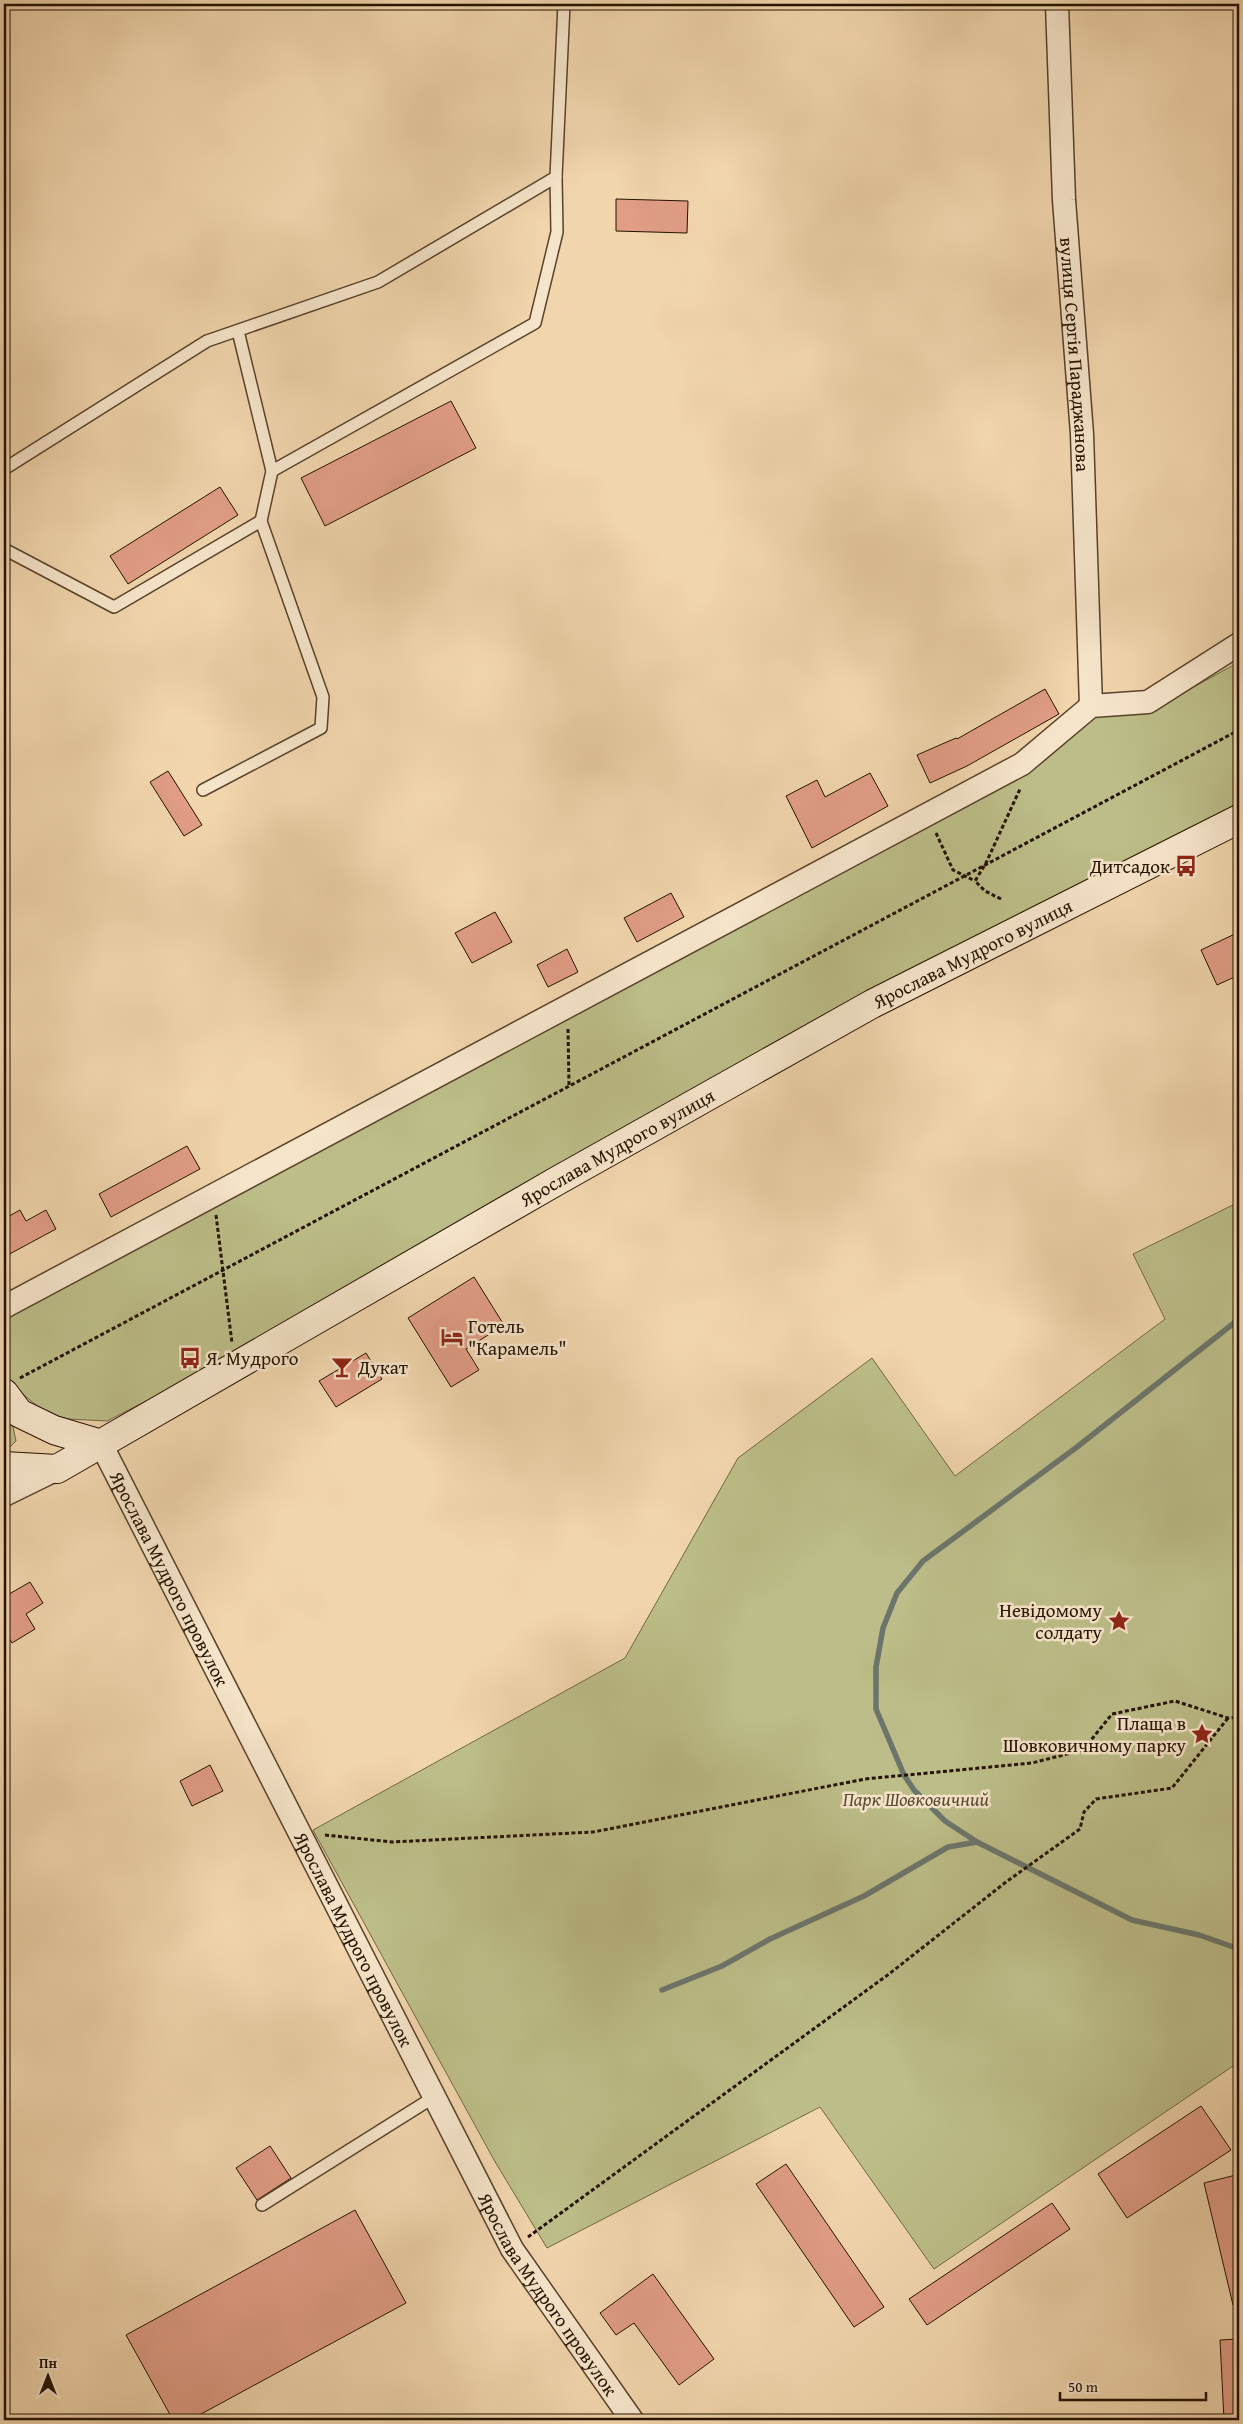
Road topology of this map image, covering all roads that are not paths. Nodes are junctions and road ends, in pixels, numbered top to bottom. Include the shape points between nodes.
1 (564, 4) edge
2 (1057, 4) edge
3 (556, 177) junction
4 (238, 331) junction
5 (4, 469) edge
6 (272, 472) junction
7 (261, 521) junction
8 (4, 549) edge
9 (1239, 644) edge
10 (1091, 706) junction
11 (203, 790) dead end
12 (1239, 819) edge
13 (4, 1307) edge
14 (10, 1386) edge
15 (101, 1444) junction
16 (4, 1466) edge
17 (57, 1469) junction
18 (4, 1495) edge
19 (434, 2097) junction
20 (262, 2206) dead end
21 (632, 2420) edge

1 - 3 lane
2 - 10 street, вулиця Сергія Параджанова via 1064,200 1082,434
3 - 4 lane via 378,282
3 - 6 lane via 557,232 535,323
4 - 5 lane via 208,341
4 - 6 lane
6 - 7 lane
7 - 8 lane via 114,607
7 - 11 lane via 323,697 321,728
9 - 10 street via 1148,702
10 - 13 street via 1022,764
12 - 15 street, Ярослава Мудрого вулиця via 872,1004 555,1182
14 - 15 street via 19,1413 54,1430
15 - 17 street, Ярослава Мудрого вулиця
15 - 19 street, Ярослава Мудрого провулок
16 - 17 street
17 - 18 street, Ярослава Мудрого вулиця
19 - 20 lane
19 - 21 street, Ярослава Мудрого провулок via 512,2249

